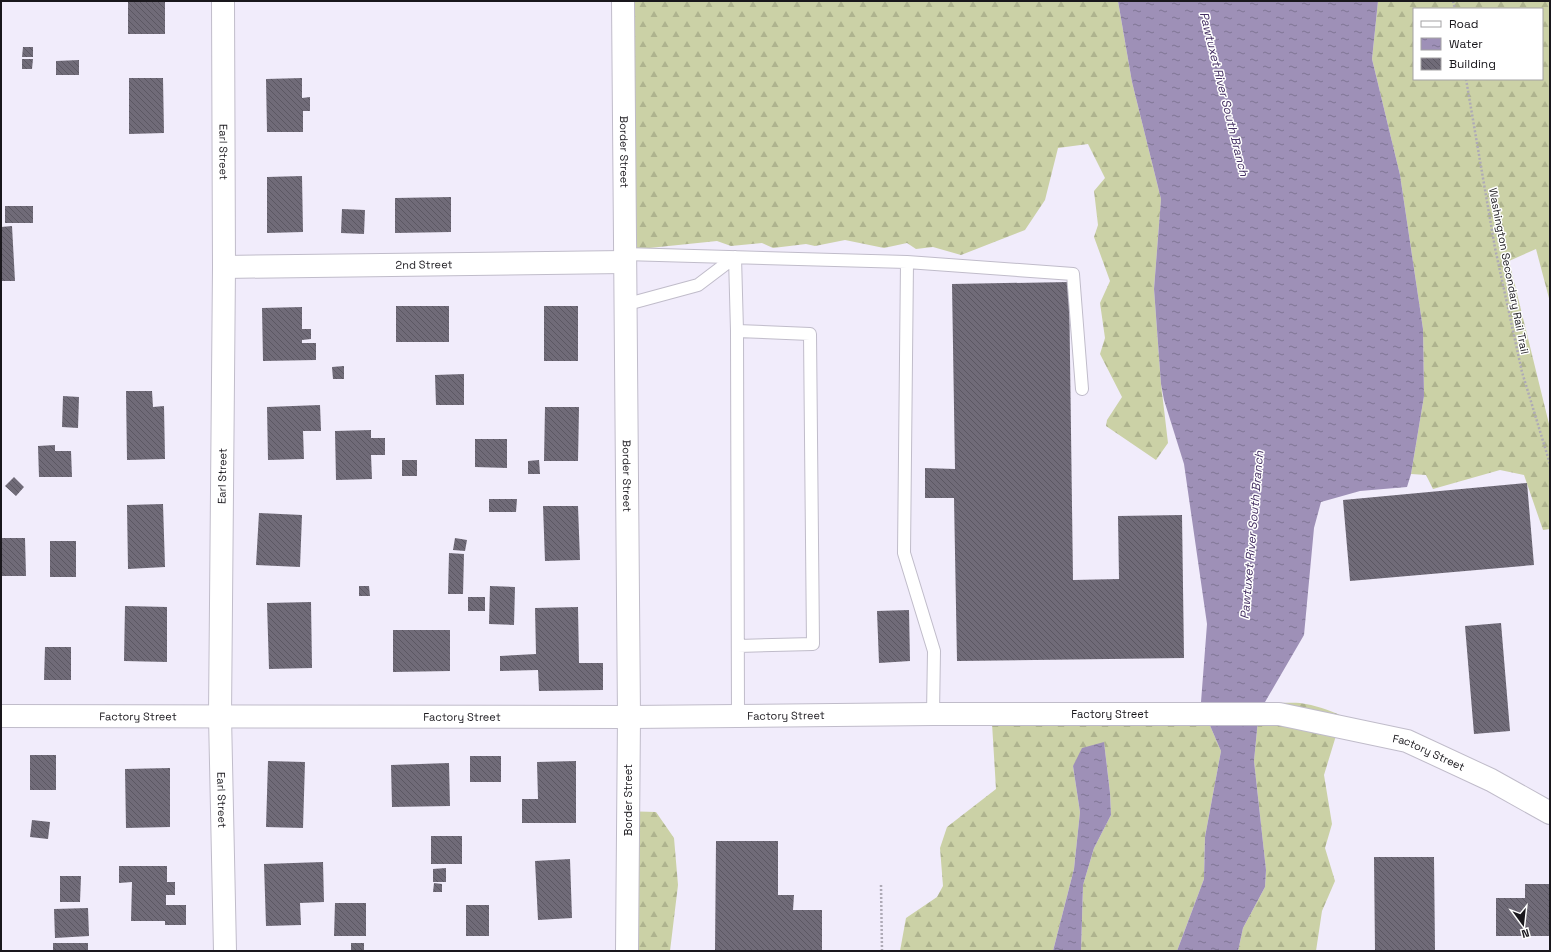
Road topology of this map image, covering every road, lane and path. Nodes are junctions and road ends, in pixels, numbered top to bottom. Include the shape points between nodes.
1 (223, 1) edge
2 (623, 1) edge
3 (1466, 80) edge
4 (735, 257) junction
5 (624, 258) junction
6 (907, 262) junction
7 (224, 268) junction
8 (624, 305) junction
9 (736, 331) junction
10 (1082, 389) dead end
11 (1550, 464) edge
12 (738, 646) junction
13 (934, 714) junction
14 (1, 716) edge
15 (220, 716) junction
16 (738, 716) junction
17 (629, 717) junction
18 (1550, 813) edge
19 (881, 885) dead end
20 (225, 951) edge
21 (628, 951) edge
22 (882, 951) edge

1 - 7 street, Earl Street
2 - 5 street, Border Street
3 - 11 path, Washington Secondary Rail Trail via 1494,248 1522,372
4 - 5 lane
4 - 6 lane
4 - 8 lane via 698,285
4 - 9 lane
5 - 7 street, 2nd Street
5 - 8 street, Border Street
6 - 10 lane via 1073,274
6 - 13 lane via 904,553 934,651
7 - 15 street, Earl Street
8 - 17 street, Border Street
9 - 12 lane
9 - 12 lane via 810,334 813,644
12 - 16 lane
13 - 16 street, Factory Street
13 - 18 street, Factory Street via 1279,714 1407,741 1491,780
14 - 15 street, Factory Street
15 - 17 street, Factory Street
15 - 20 street, Earl Street
16 - 17 street, Factory Street
17 - 21 street, Border Street
19 - 22 path

